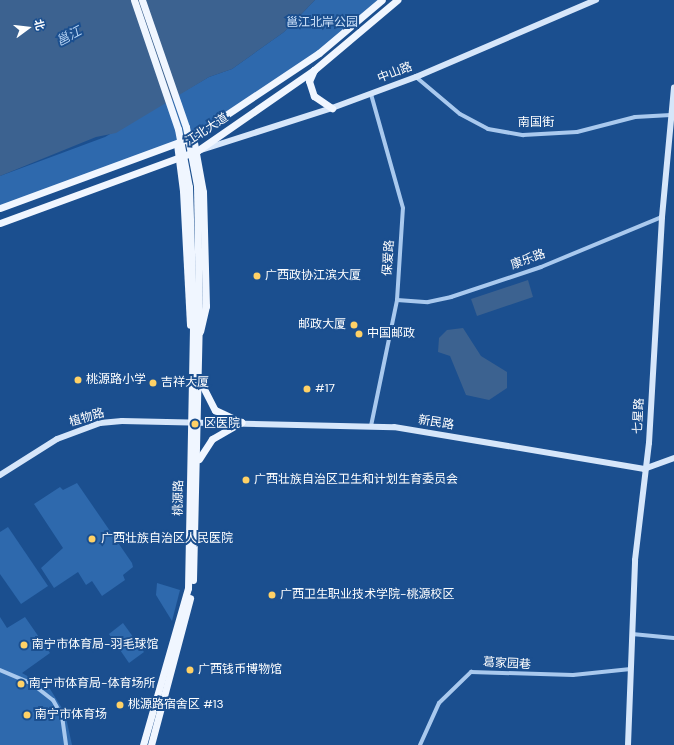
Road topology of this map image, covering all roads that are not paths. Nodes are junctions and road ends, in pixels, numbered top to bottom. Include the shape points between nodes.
1 (134, 0) edge
2 (142, 0) edge
3 (382, 0) edge
4 (397, 0) edge
5 (596, 0) edge
6 (314, 70) junction
7 (416, 77) junction
8 (674, 88) edge
9 (372, 94) junction
10 (332, 108) junction
11 (671, 116) junction
12 (193, 137) junction
13 (177, 144) junction
14 (671, 150) edge
15 (197, 151) junction
16 (179, 159) junction
17 (0, 208) edge
18 (662, 217) junction
19 (0, 223) edge
20 (397, 300) junction
21 (196, 317) junction
22 (196, 337) junction
23 (198, 374) junction
24 (195, 421) junction
25 (241, 422) junction
26 (371, 426) junction
27 (674, 458) edge
28 (197, 465) junction
29 (644, 469) junction
30 (0, 475) edge
31 (632, 634) junction
32 (674, 638) edge
33 (631, 669) junction
34 (0, 670) edge
35 (66, 745) edge
36 (143, 745) edge
37 (151, 745) edge
38 (420, 745) edge
39 (628, 745) edge

1 - 21 main road, bridge via 178,129 189,187
2 - 21 main road, bridge via 186,127 196,178
3 - 12 main road, 江北大道 via 319,53
4 - 6 main road, 江北大道
5 - 7 main road, 中山路
6 - 10 main road via 309,81 314,96
6 - 15 main road, 江北大道
7 - 9 main road, 中山路
7 - 11 street, 南国街 via 460,114 488,128 523,135 577,132 635,117
8 - 11 main road, 七星路
9 - 10 main road, 中山路
9 - 20 street, 保爱路 via 402,193
10 - 15 main road, 中山路
11 - 14 main road, 七星路
12 - 13 main road, 江北大道
12 - 15 main road
13 - 16 main road
13 - 17 main road, 江北大道
14 - 18 main road, 七星路
15 - 16 main road, 江北大道
15 - 22 main road via 203,192 206,306
16 - 19 main road, 江北大道
16 - 22 main road via 186,296
18 - 20 street, 康乐路 via 541,267 451,297 428,302
18 - 29 main road, 七星路 via 649,443
20 - 26 street, 保爱路
21 - 22 main road, 桃源路
22 - 23 main road, 桃源路
22 - 24 main road, 桃源路
23 - 24 main road, 桃源路
23 - 25 main road via 215,410
24 - 25 main road, 新民路
24 - 28 main road, 桃源路
24 - 30 main road, 植物路 via 100,423 57,439
24 - 36 main road, 桃源路 via 188,588
25 - 26 main road, 新民路
25 - 28 main road via 212,439
26 - 29 main road, 新民路
27 - 29 main road, 新民路
28 - 37 main road, 桃源路 via 192,589
29 - 31 main road, 七星路
31 - 32 street
31 - 33 main road, 七星路
33 - 38 street, 葛家园巷 via 573,676 471,672 439,703
33 - 39 main road, 七星路
34 - 35 street via 31,683 53,700 62,716

